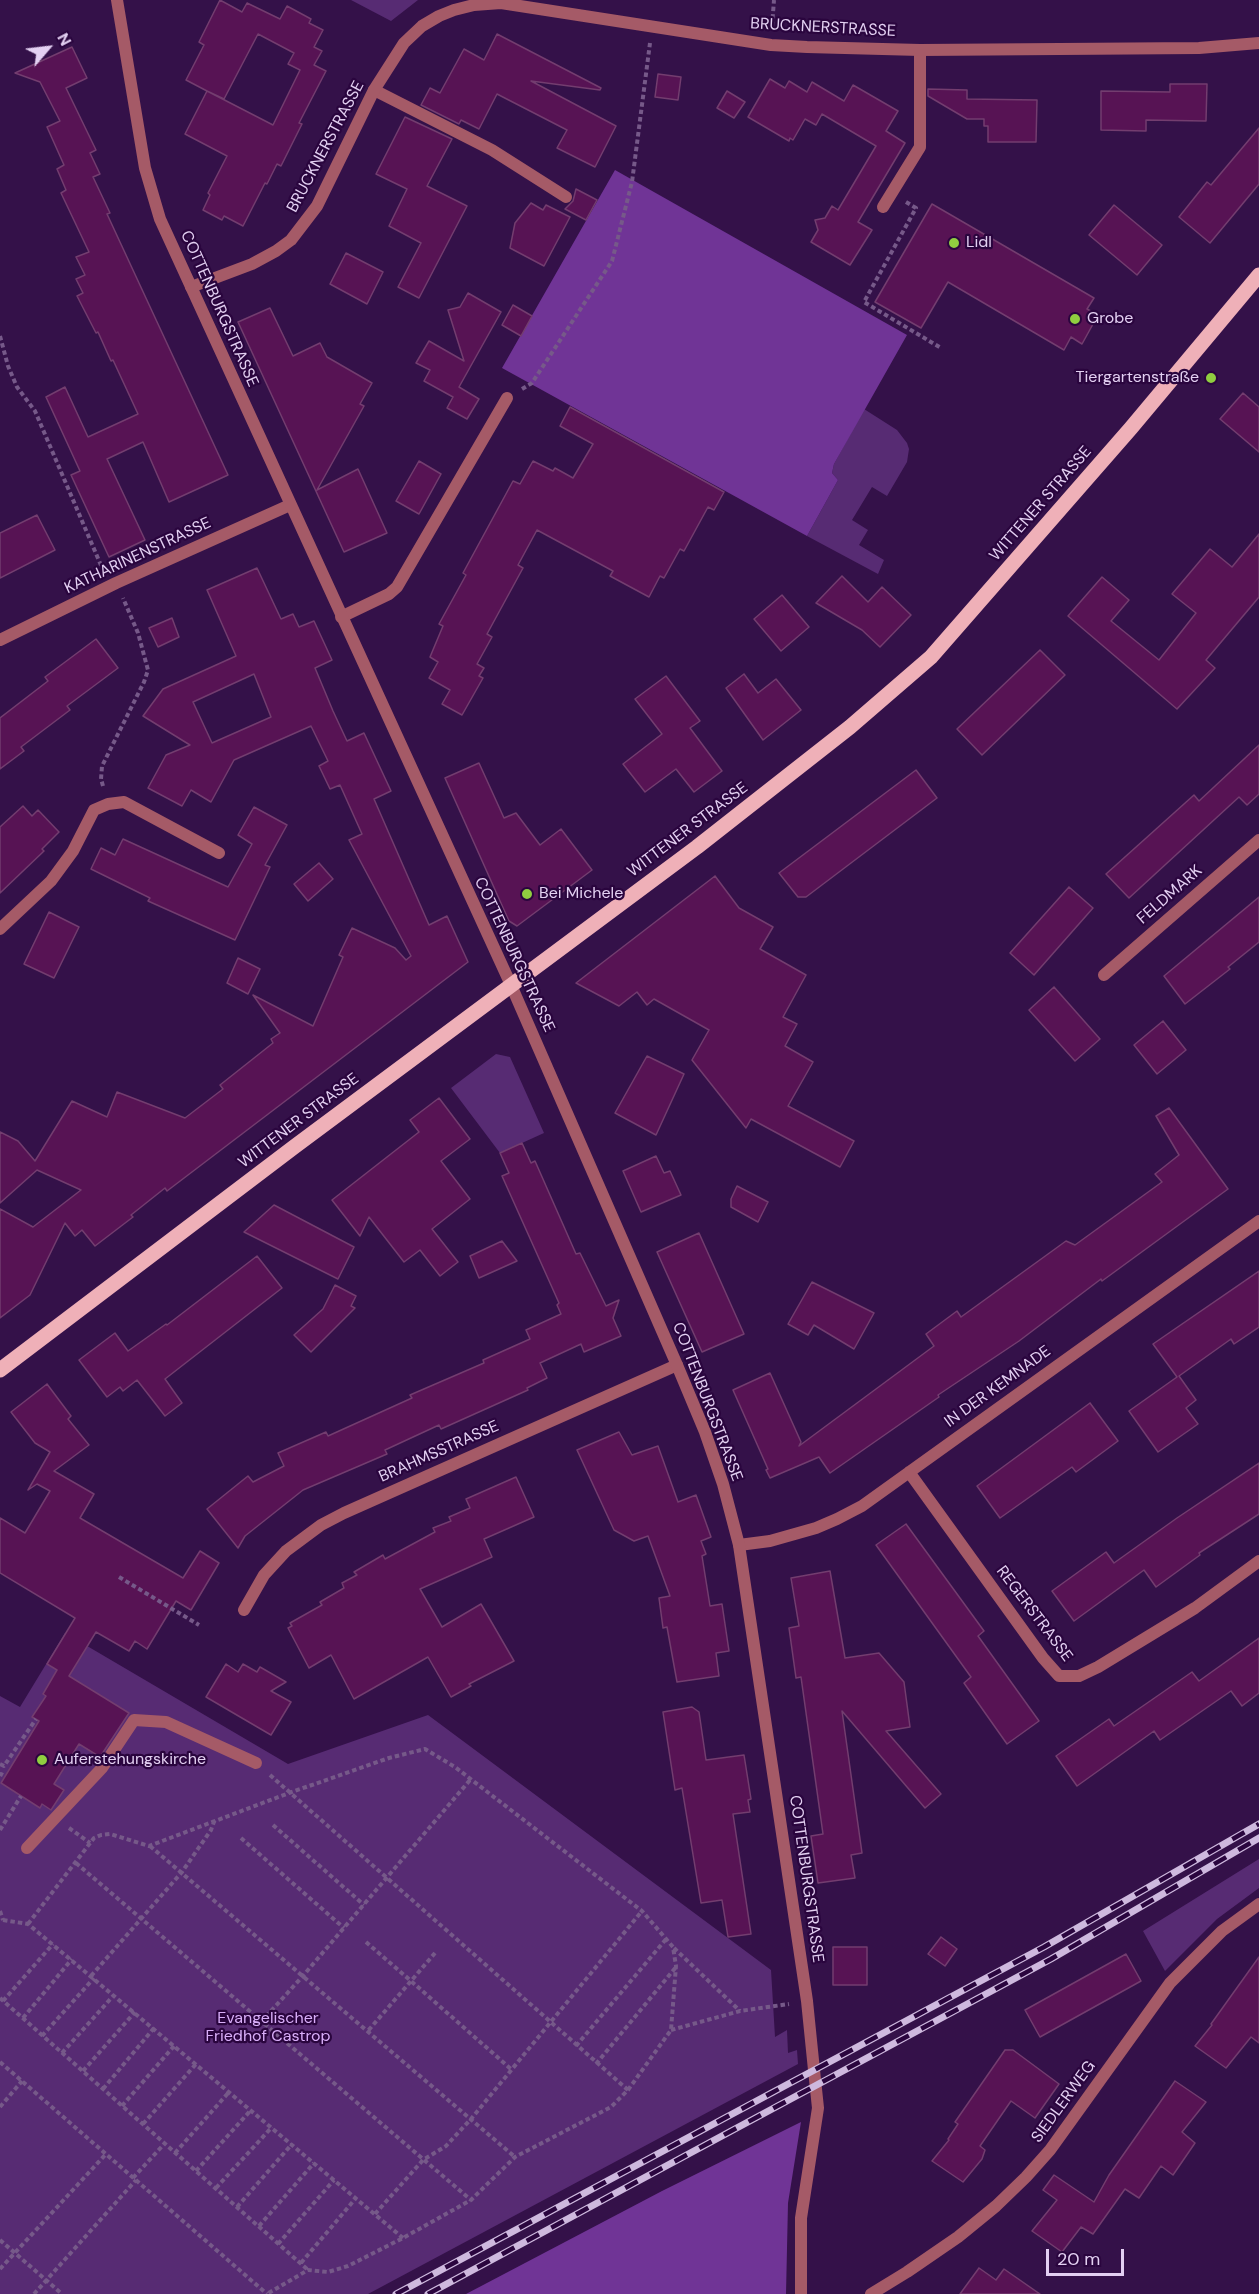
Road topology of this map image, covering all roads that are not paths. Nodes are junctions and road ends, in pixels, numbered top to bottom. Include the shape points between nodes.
1 (117, 0) edge
2 (473, 2) edge
3 (1259, 43) edge
4 (920, 50) junction
5 (374, 90) junction
6 (566, 197) dead end
7 (883, 207) dead end
8 (1259, 275) edge
9 (191, 287) junction
10 (507, 398) road end
11 (290, 505) junction
12 (341, 617) junction
13 (0, 640) edge
14 (1259, 840) edge
15 (219, 853) dead end
16 (0, 928) edge
17 (1104, 975) dead end
18 (511, 985) junction
19 (1259, 1221) edge
20 (677, 1365) junction
21 (0, 1370) edge
22 (909, 1472) junction
23 (740, 1545) junction
24 (1259, 1561) edge
25 (244, 1610) dead end
26 (256, 1763) road end
27 (27, 1848) dead end
28 (1259, 1904) edge
29 (801, 2294) edge
30 (871, 2294) edge

1 - 9 street, COTTENBURGSTRASSE via 145,168 160,219
2 - 4 street, BRUCKNERSTRASSE via 501,3 771,45
2 - 5 street, BRUCKNERSTRASSE via 422,26 404,42
3 - 4 street, BRUCKNERSTRASSE via 1199,48
4 - 7 street via 920,147
5 - 6 street via 492,150
5 - 9 street, BRUCKNERSTRASSE via 317,206 291,240 252,264
8 - 18 main road, WITTENER STRASSE via 931,657 850,727 697,847
9 - 11 street, COTTENBURGSTRASSE
10 - 12 street via 404,578 389,594
11 - 12 street, COTTENBURGSTRASSE
11 - 13 street, KATHARINENSTRASSE via 113,584
12 - 18 street, COTTENBURGSTRASSE
14 - 17 street, FELDMARK
15 - 16 street via 124,802 108,804 94,810 73,851 51,881
18 - 20 street, COTTENBURGSTRASSE
18 - 21 main road, WITTENER STRASSE
19 - 22 street, IN DER KEMNADE
20 - 23 street, COTTENBURGSTRASSE via 705,1432
20 - 25 street, BRAHMSSTRASSE via 321,1525 286,1551 264,1575
22 - 23 street, IN DER KEMNADE via 837,1519 770,1541
22 - 24 street, REGERSTRASSE via 1059,1676 1079,1676 1098,1667 1195,1608
23 - 29 street, COTTENBURGSTRASSE via 807,2001 818,2108 801,2218
26 - 27 street via 166,1722 134,1720 102,1768
28 - 30 street, SIEDLERWEG via 1222,1931 1170,1983 1050,2150 1026,2177 958,2237

